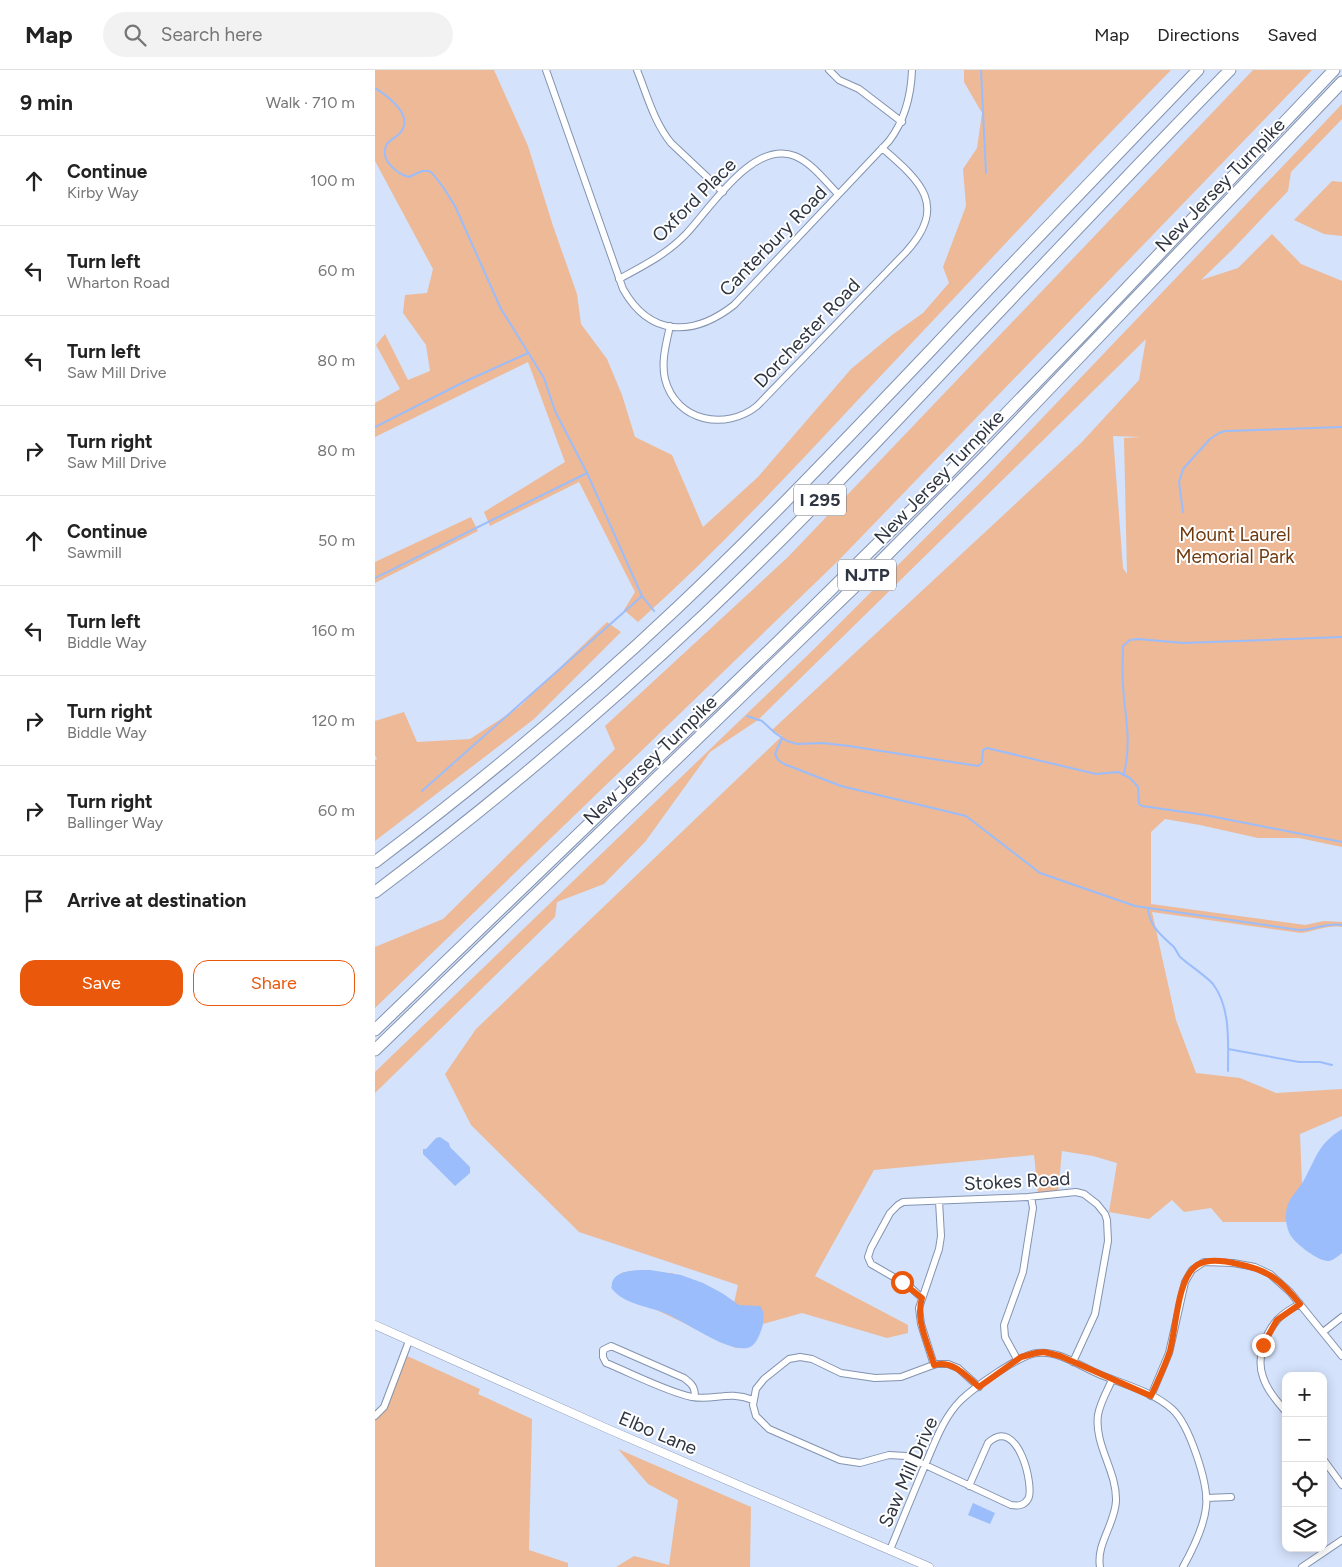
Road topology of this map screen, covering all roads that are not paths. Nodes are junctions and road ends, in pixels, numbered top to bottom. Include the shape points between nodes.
1 (545, 70) edge
2 (637, 70) edge
3 (829, 70) edge
4 (912, 70) edge
5 (1198, 70) edge
6 (1230, 70) edge
7 (1334, 70) edge
8 (1342, 82) edge
9 (902, 122) junction
10 (882, 148) junction
11 (723, 192) junction
12 (838, 194) junction
13 (619, 279) junction
14 (669, 326) junction
15 (375, 862) edge
16 (375, 892) edge
17 (375, 1030) edge
18 (375, 1050) edge
19 (1031, 1196) junction
20 (939, 1201) junction
21 (922, 1298) junction
22 (1300, 1304) junction
23 (1342, 1317) edge
24 (375, 1325) edge
25 (1323, 1332) junction
26 (409, 1341) junction
27 (1342, 1356) edge
28 (1017, 1359) junction
29 (1073, 1362) junction
30 (934, 1365) junction
31 (1112, 1380) junction
32 (979, 1387) junction
33 (1151, 1396) junction
34 (695, 1397) junction
35 (753, 1400) junction
36 (1282, 1407) edge
37 (375, 1416) edge
38 (1326, 1462) edge
39 (925, 1466) junction
40 (1342, 1485) edge
41 (969, 1486) junction
42 (1231, 1497) dead end
43 (1207, 1498) junction
44 (1342, 1540) edge
45 (890, 1550) junction
46 (929, 1567) edge
47 (1100, 1567) edge
48 (1183, 1567) edge
49 (1302, 1567) edge

1 - 13 street, Canterbury Road
2 - 11 street via 664,134
3 - 9 street
4 - 9 street, Canterbury Road
5 - 15 highway, I 295 via 826,460 660,624 483,778
6 - 16 highway, I 295 via 835,484 712,607 565,740
7 - 17 highway, New Jersey Turnpike / NJTP via 936,486
8 - 18 highway, New Jersey Turnpike / NJTP via 879,563
9 - 10 street, Canterbury Road
10 - 12 street, Canterbury Road
10 - 14 street, Dorchester Road via 921,187 928,212 922,232 757,406 740,417 720,420 699,416 681,407 669,390 664,372
11 - 12 street, Oxford Place via 758,159 785,154 807,164
11 - 13 street, Oxford Place via 676,244
12 - 14 street, Canterbury Road via 727,311 696,326
13 - 14 street, Canterbury Road via 627,297 643,315
19 - 20 street, Stokes Road
19 - 28 street via 1033,1208 1023,1272 1004,1325 1005,1337
19 - 29 street, Stokes Road via 1080,1193 1097,1204 1107,1220 1108,1241 1095,1314
20 - 21 street via 939,1249
20 - 21 street, Stokes Road via 897,1205 868,1257 871,1264 909,1286
21 - 30 street via 920,1319
22 - 25 street
22 - 33 street via 1278,1280 1255,1267 1219,1261 1197,1265 1185,1282 1169,1353
22 - 36 street via 1281,1316 1263,1345 1262,1376
23 - 25 street
24 - 26 street, Elbo Lane
25 - 27 street
26 - 37 street via 384,1407
26 - 45 street, Elbo Lane
28 - 29 street, Saw Mill Drive via 1044,1352
28 - 32 street, Saw Mill Drive
29 - 31 street, Saw Mill Drive
30 - 32 street via 953,1366
30 - 35 street via 908,1376 875,1378 841,1373 812,1358 794,1358 764,1380 756,1389
31 - 33 street, Saw Mill Drive
31 - 47 street via 1101,1404 1098,1422 1116,1502 1101,1550
32 - 39 street, Saw Mill Drive via 949,1414
33 - 43 street via 1173,1410 1183,1424
34 - 34 street via 679,1394 606,1363 603,1350 611,1346 684,1378 695,1388
34 - 35 street via 733,1394
35 - 39 street via 756,1416 764,1426 840,1460 860,1463 895,1455
38 - 40 street
39 - 41 street
39 - 45 street, Saw Mill Drive
41 - 41 street via 1011,1505 1022,1505 1027,1501 1030,1497 1027,1473 1019,1449 1012,1440 1002,1436 988,1443
42 - 43 street
43 - 48 street via 1202,1523
44 - 49 street
45 - 46 street, Elbo Lane

